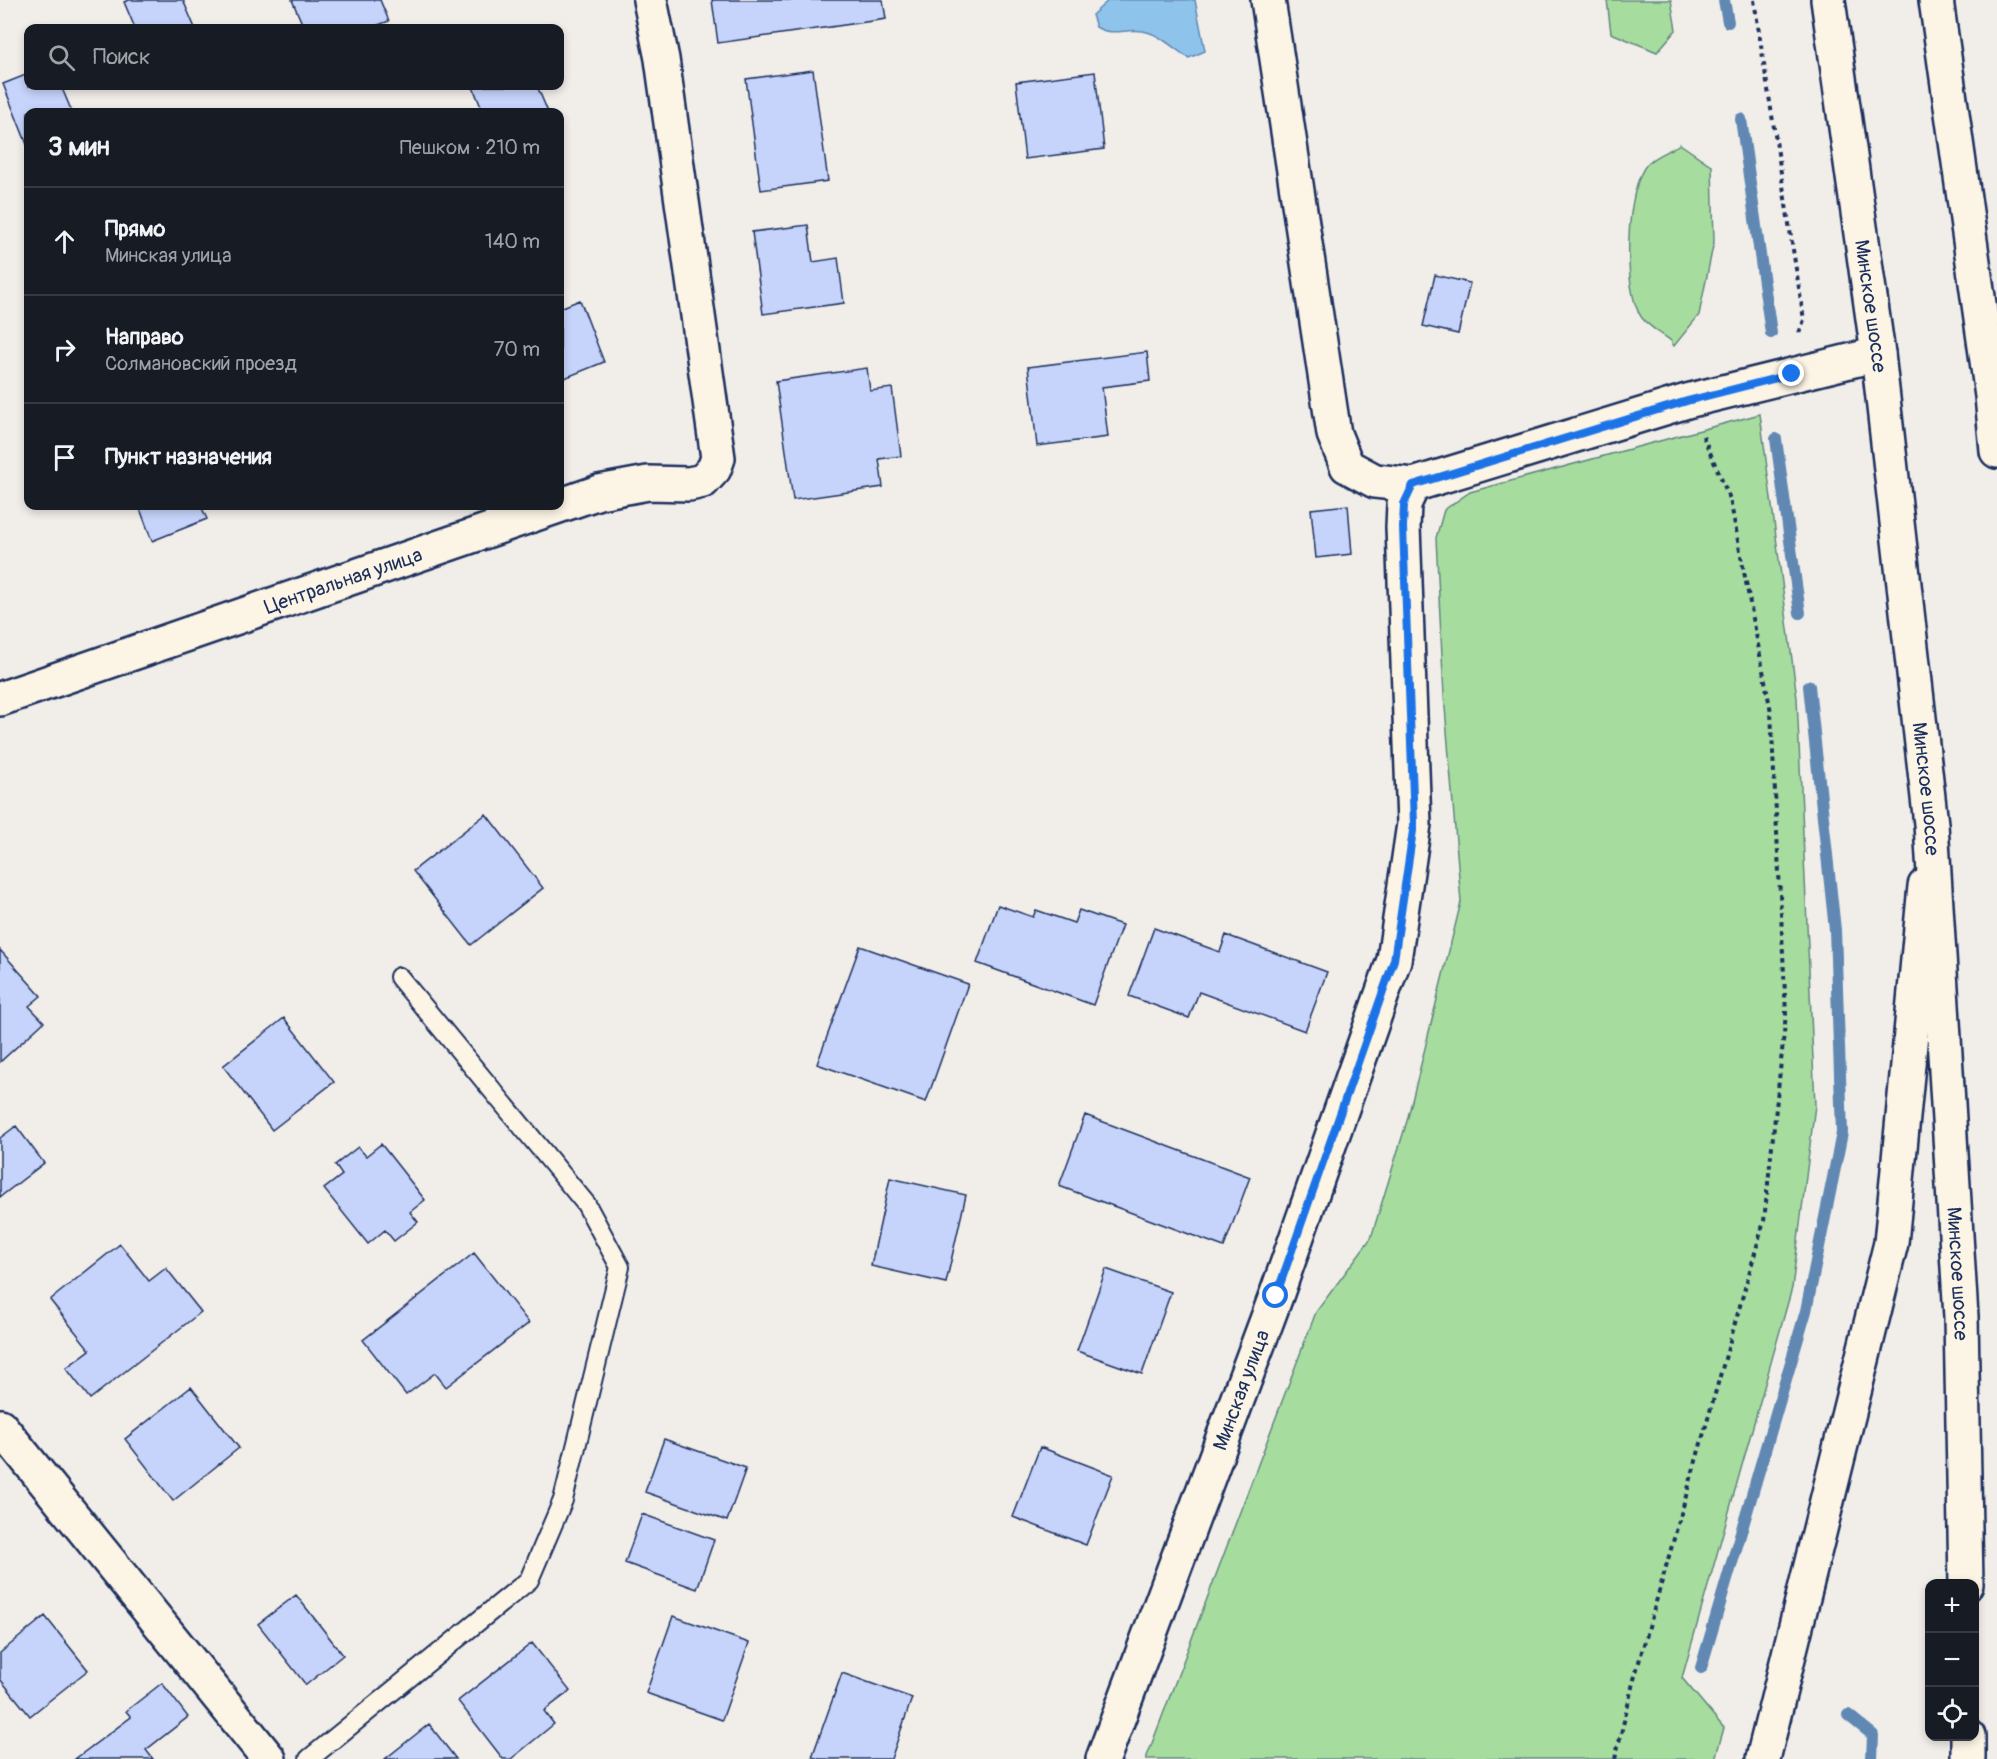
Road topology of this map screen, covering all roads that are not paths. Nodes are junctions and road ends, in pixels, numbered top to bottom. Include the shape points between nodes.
1 (650, 0) edge
2 (1268, 0) edge
3 (1828, 0) edge
4 (1936, 0) edge
5 (1878, 354) junction
6 (1997, 451) edge
7 (1413, 485) junction
8 (564, 504) edge
9 (547, 510) edge
10 (0, 699) edge
11 (1931, 824) junction
12 (399, 977) dead end
13 (0, 1426) edge
14 (1966, 1579) edge
15 (1968, 1741) edge
16 (269, 1759) edge
17 (309, 1759) edge
18 (1103, 1759) edge
19 (1763, 1759) edge
20 (1968, 1759) edge

1 - 8 main road, Центральная улица via 662,59 718,458 703,481 648,483 599,492
2 - 7 main road via 1334,434 1347,466 1375,481
3 - 5 main road, Минское шоссе
4 - 6 main road
5 - 7 main road via 1687,401
5 - 11 main road, Минское шоссе
7 - 18 main road, Минская улица via 1404,504 1403,527 1414,824 1394,960 1276,1296
9 - 10 main road, Центральная улица
11 - 14 main road, Минское шоссе via 1962,1317
11 - 19 main road via 1891,1243
12 - 17 lane via 586,1204 620,1267 562,1500 529,1580
13 - 16 main road
15 - 20 main road

